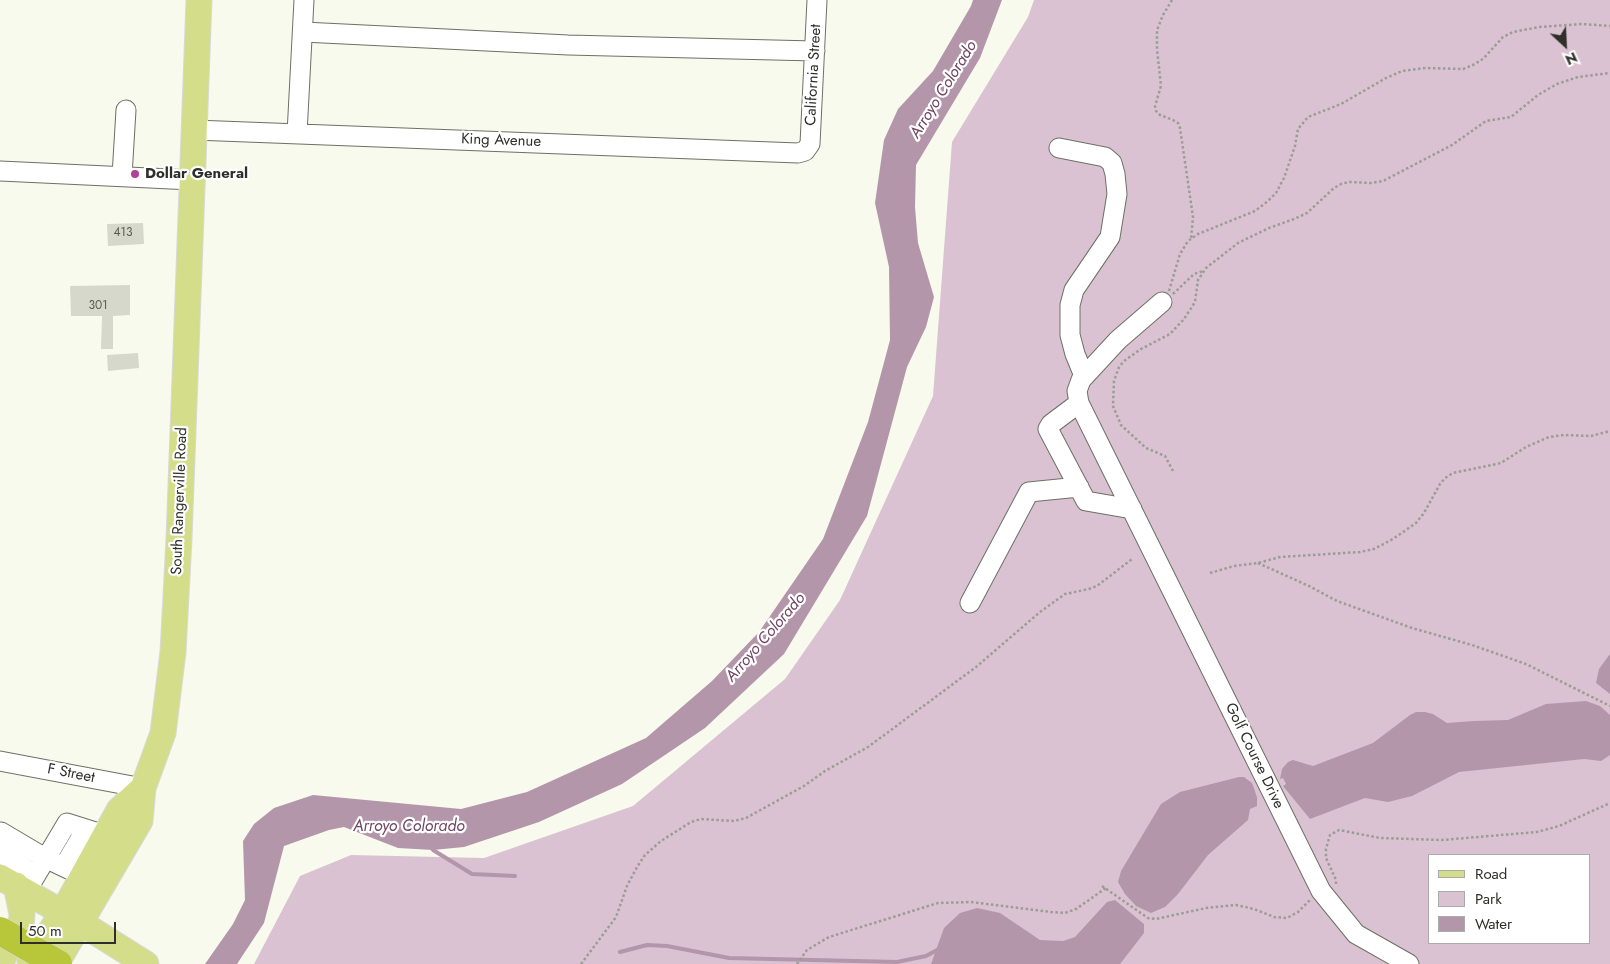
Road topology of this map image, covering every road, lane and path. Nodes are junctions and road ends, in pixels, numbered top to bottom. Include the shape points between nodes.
1 (199, 0) edge
2 (304, 0) edge
3 (817, 0) edge
4 (1172, 0) edge
5 (1610, 26) edge
6 (303, 32) junction
7 (815, 52) junction
8 (1610, 73) edge
9 (126, 110) dead end
10 (194, 130) junction
11 (297, 134) junction
12 (1059, 148) dead end
13 (807, 149) joint
14 (0, 171) edge
15 (122, 176) junction
16 (192, 180) junction
17 (1190, 239) junction
18 (1203, 271) junction
19 (1164, 300) junction
20 (1084, 376) junction
21 (1079, 403) junction
22 (1610, 431) edge
23 (1173, 471) dead end
24 (1079, 487) junction
25 (1134, 514) junction
26 (1132, 559) dead end
27 (1258, 563) junction
28 (1210, 573) dead end
29 (970, 602) dead end
30 (1610, 706) edge
31 (0, 760) edge
32 (143, 788) junction
33 (1610, 803) edge
34 (96, 832) junction
35 (0, 835) edge
36 (0, 853) edge
37 (46, 858) junction
38 (73, 871) junction
39 (19, 882) edge
40 (1102, 886) dead end
41 (1106, 888) junction
42 (1322, 893) junction
43 (72, 917) junction
44 (0, 931) edge
45 (137, 959) edge
46 (0, 963) edge
47 (30, 964) edge
48 (57, 964) edge
49 (580, 964) edge
50 (797, 964) edge
51 (1408, 964) edge

1 - 10 main road, South Rangerville Road
2 - 6 street
3 - 7 street, California Street
4 - 17 path via 1157,30 1160,86 1155,106 1160,115 1178,123 1180,128 1192,212
5 - 17 path via 1582,24 1513,32 1503,37 1473,65 1402,71 1341,104 1308,117 1298,129 1284,178 1268,201 1255,211
6 - 7 street via 568,45
6 - 11 street
7 - 13 street, California Street via 810,144
8 - 18 path via 1578,77 1557,84 1511,117 1479,125 1452,145 1383,181 1341,184 1308,213 1238,243
9 - 15 street
10 - 11 street, King Avenue
10 - 16 main road, South Rangerville Road
11 - 13 street, King Avenue via 789,153
12 - 20 street via 1105,157 1112,163 1115,174 1117,194 1110,237 1074,290 1070,305 1070,335
14 - 15 street
15 - 16 street
16 - 32 main road, South Rangerville Road via 173,652 163,733
17 - 19 path via 1180,254
18 - 19 path via 1194,274
18 - 23 path via 1198,280 1195,302 1184,319 1170,334 1124,361 1114,381 1113,406 1120,424 1146,448 1165,456
19 - 20 street via 1118,340
20 - 21 street via 1077,391
21 - 24 street via 1048,428
21 - 25 street, Golf Course Drive
22 - 27 path via 1591,436 1549,437 1526,446 1501,463 1453,473 1440,484 1416,523 1383,545 1360,552 1280,557
24 - 25 street via 1086,501
24 - 29 street via 1029,492
25 - 42 street, Golf Course Drive
26 - 49 path via 1097,586 1065,594 976,667 868,747 804,786 746,818 701,819 661,841 637,867 616,916
27 - 28 path
27 - 30 path via 1337,601 1526,664
31 - 32 street, F Street
32 - 34 main road, South Rangerville Road
32 - 43 main road via 140,821
33 - 42 path via 1559,826 1537,832 1442,840 1380,838 1345,830 1334,831 1328,841 1326,858 1336,884
34 - 37 street via 67,823
34 - 38 main road, South Rangerville Road
35 - 37 street via 1,832
36 - 39 street
37 - 38 street
37 - 39 street
38 - 43 main road, South Rangerville Road
39 - 43 main road
39 - 46 main road via 21,928
40 - 41 path
41 - 42 path via 1148,918 1156,919 1236,905 1281,919 1298,912
41 - 50 path via 1076,909 1065,912 971,902 938,903 829,937 802,955
42 - 51 street, Golf Course Drive via 1356,934
43 - 45 main road
43 - 47 main road, South Rangerville Road
43 - 48 main road
44 - 48 highway, bridge

